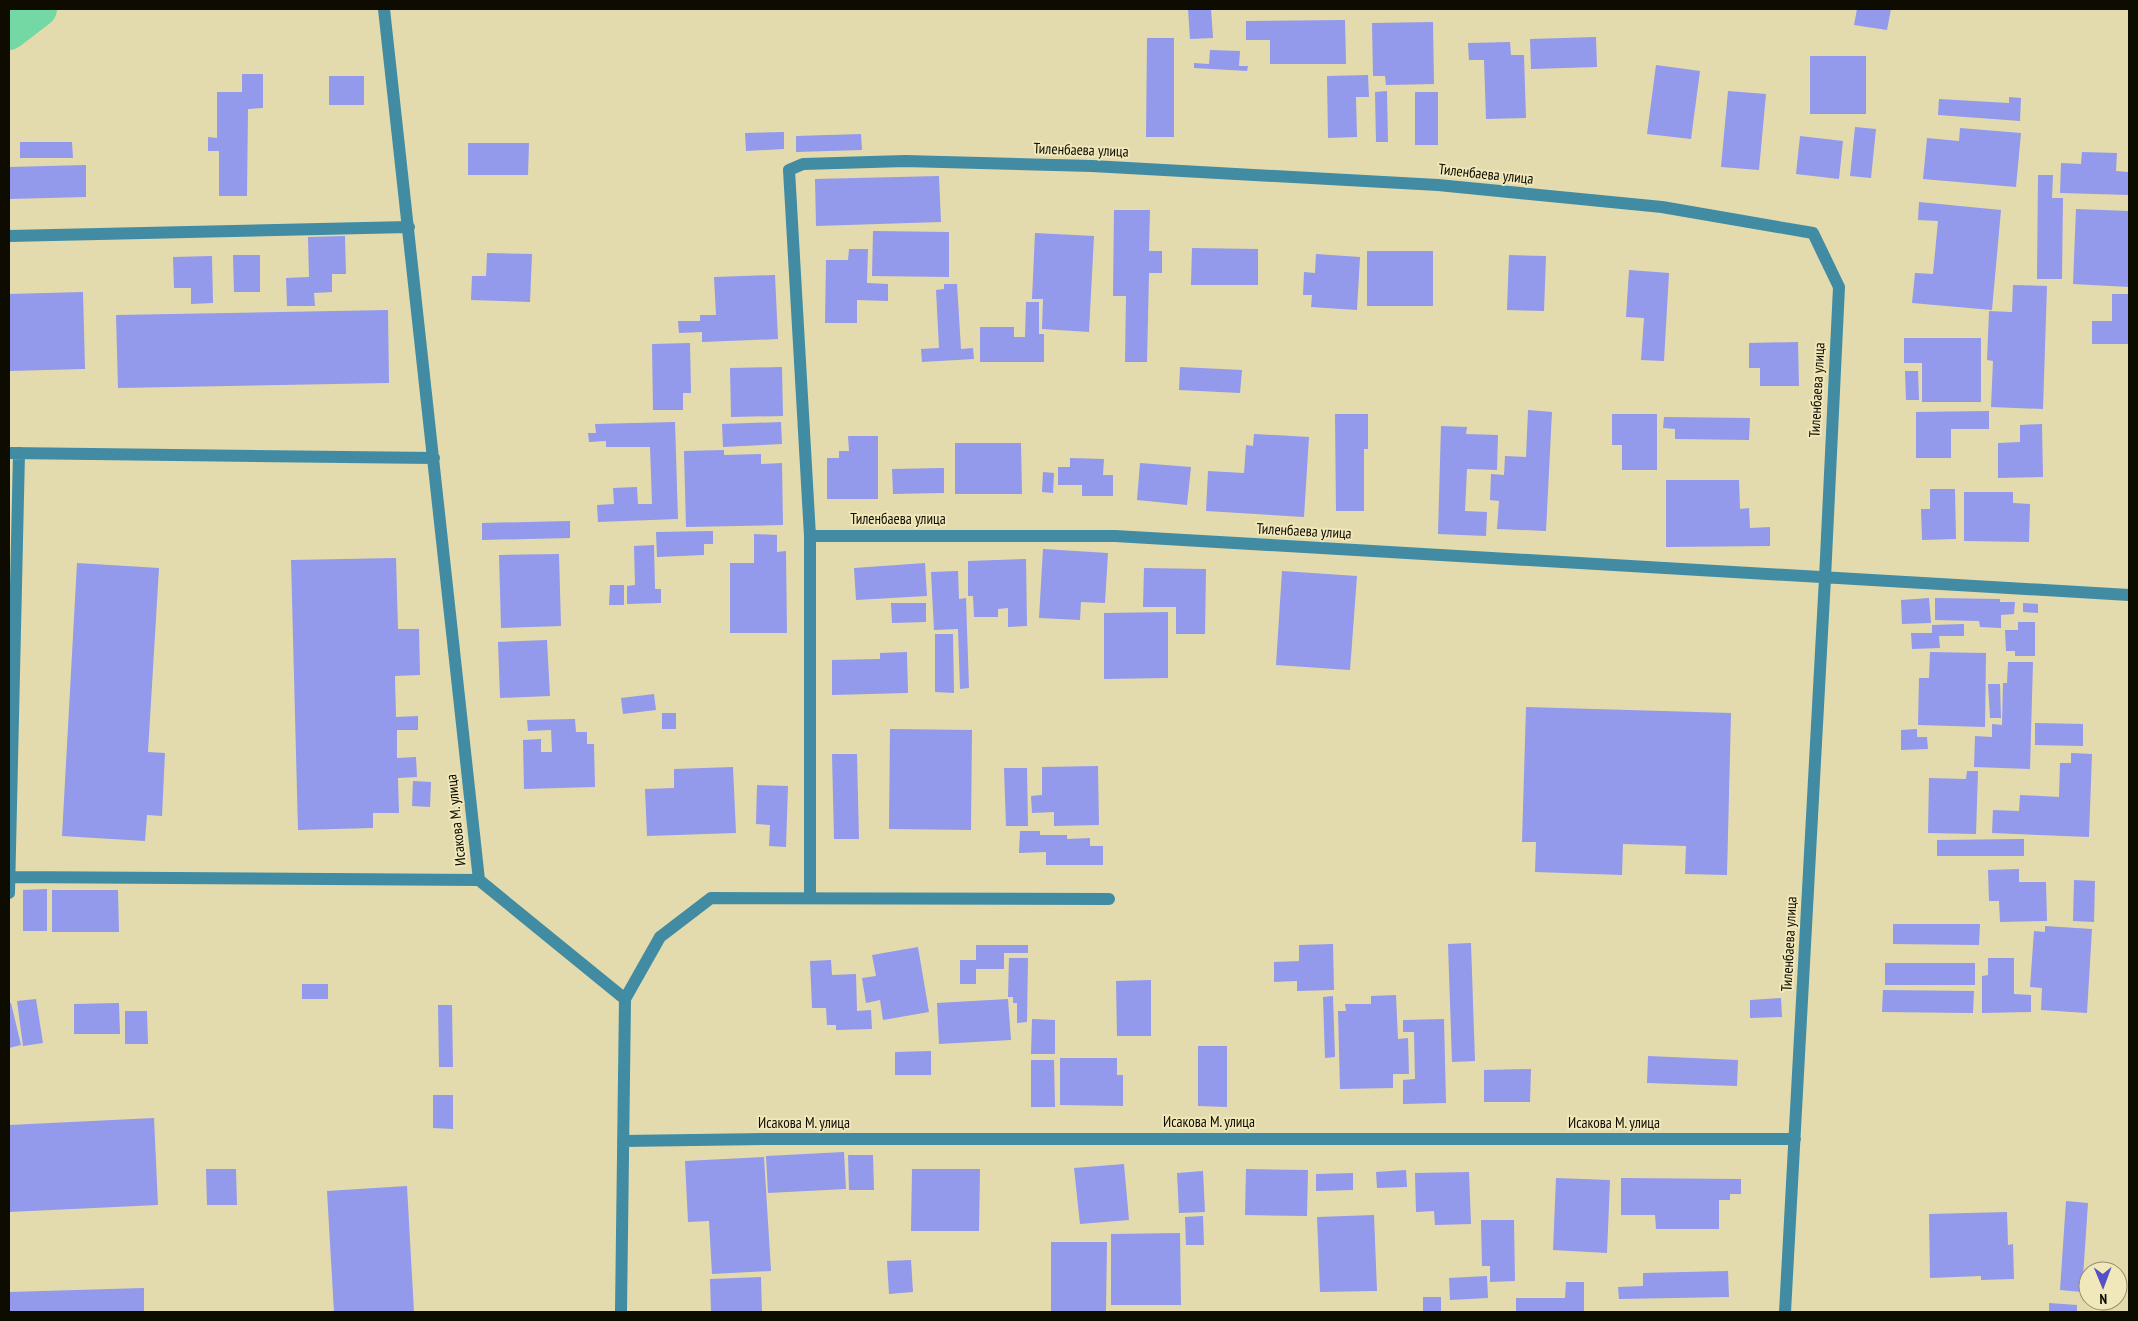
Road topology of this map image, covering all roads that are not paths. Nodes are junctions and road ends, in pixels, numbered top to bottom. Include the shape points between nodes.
1 (384, 9) edge
2 (409, 227) junction
3 (9, 236) edge
4 (14, 453) edge
5 (434, 458) junction
6 (810, 536) junction
7 (1825, 578) junction
8 (2129, 594) edge
9 (9, 877) edge
10 (479, 880) junction
11 (9, 892) edge
12 (810, 898) junction
13 (1110, 899) dead end
14 (624, 999) junction
15 (1796, 1139) junction
16 (623, 1141) junction
17 (622, 1312) edge
18 (1785, 1312) edge

1 - 2 street, Исакова М. улица
2 - 3 street
2 - 5 street, Исакова М. улица
4 - 5 street
4 - 9 street
5 - 10 street, Исакова М. улица
6 - 7 street, Тиленбаева улица via 1115,536
6 - 7 street, Тиленбаева улица via 789,170 803,164 905,161 1092,166 1438,185 1662,208 1813,233 1838,287
6 - 12 street
7 - 8 street, Тиленбаева улица
7 - 15 street, Тиленбаева улица
9 - 10 street
9 - 11 street
10 - 14 street, Исакова М. улица
12 - 13 street
12 - 14 street via 711,898 660,936
14 - 16 street
15 - 16 street, Исакова М. улица
15 - 18 street, Тиленбаева улица
16 - 17 street

